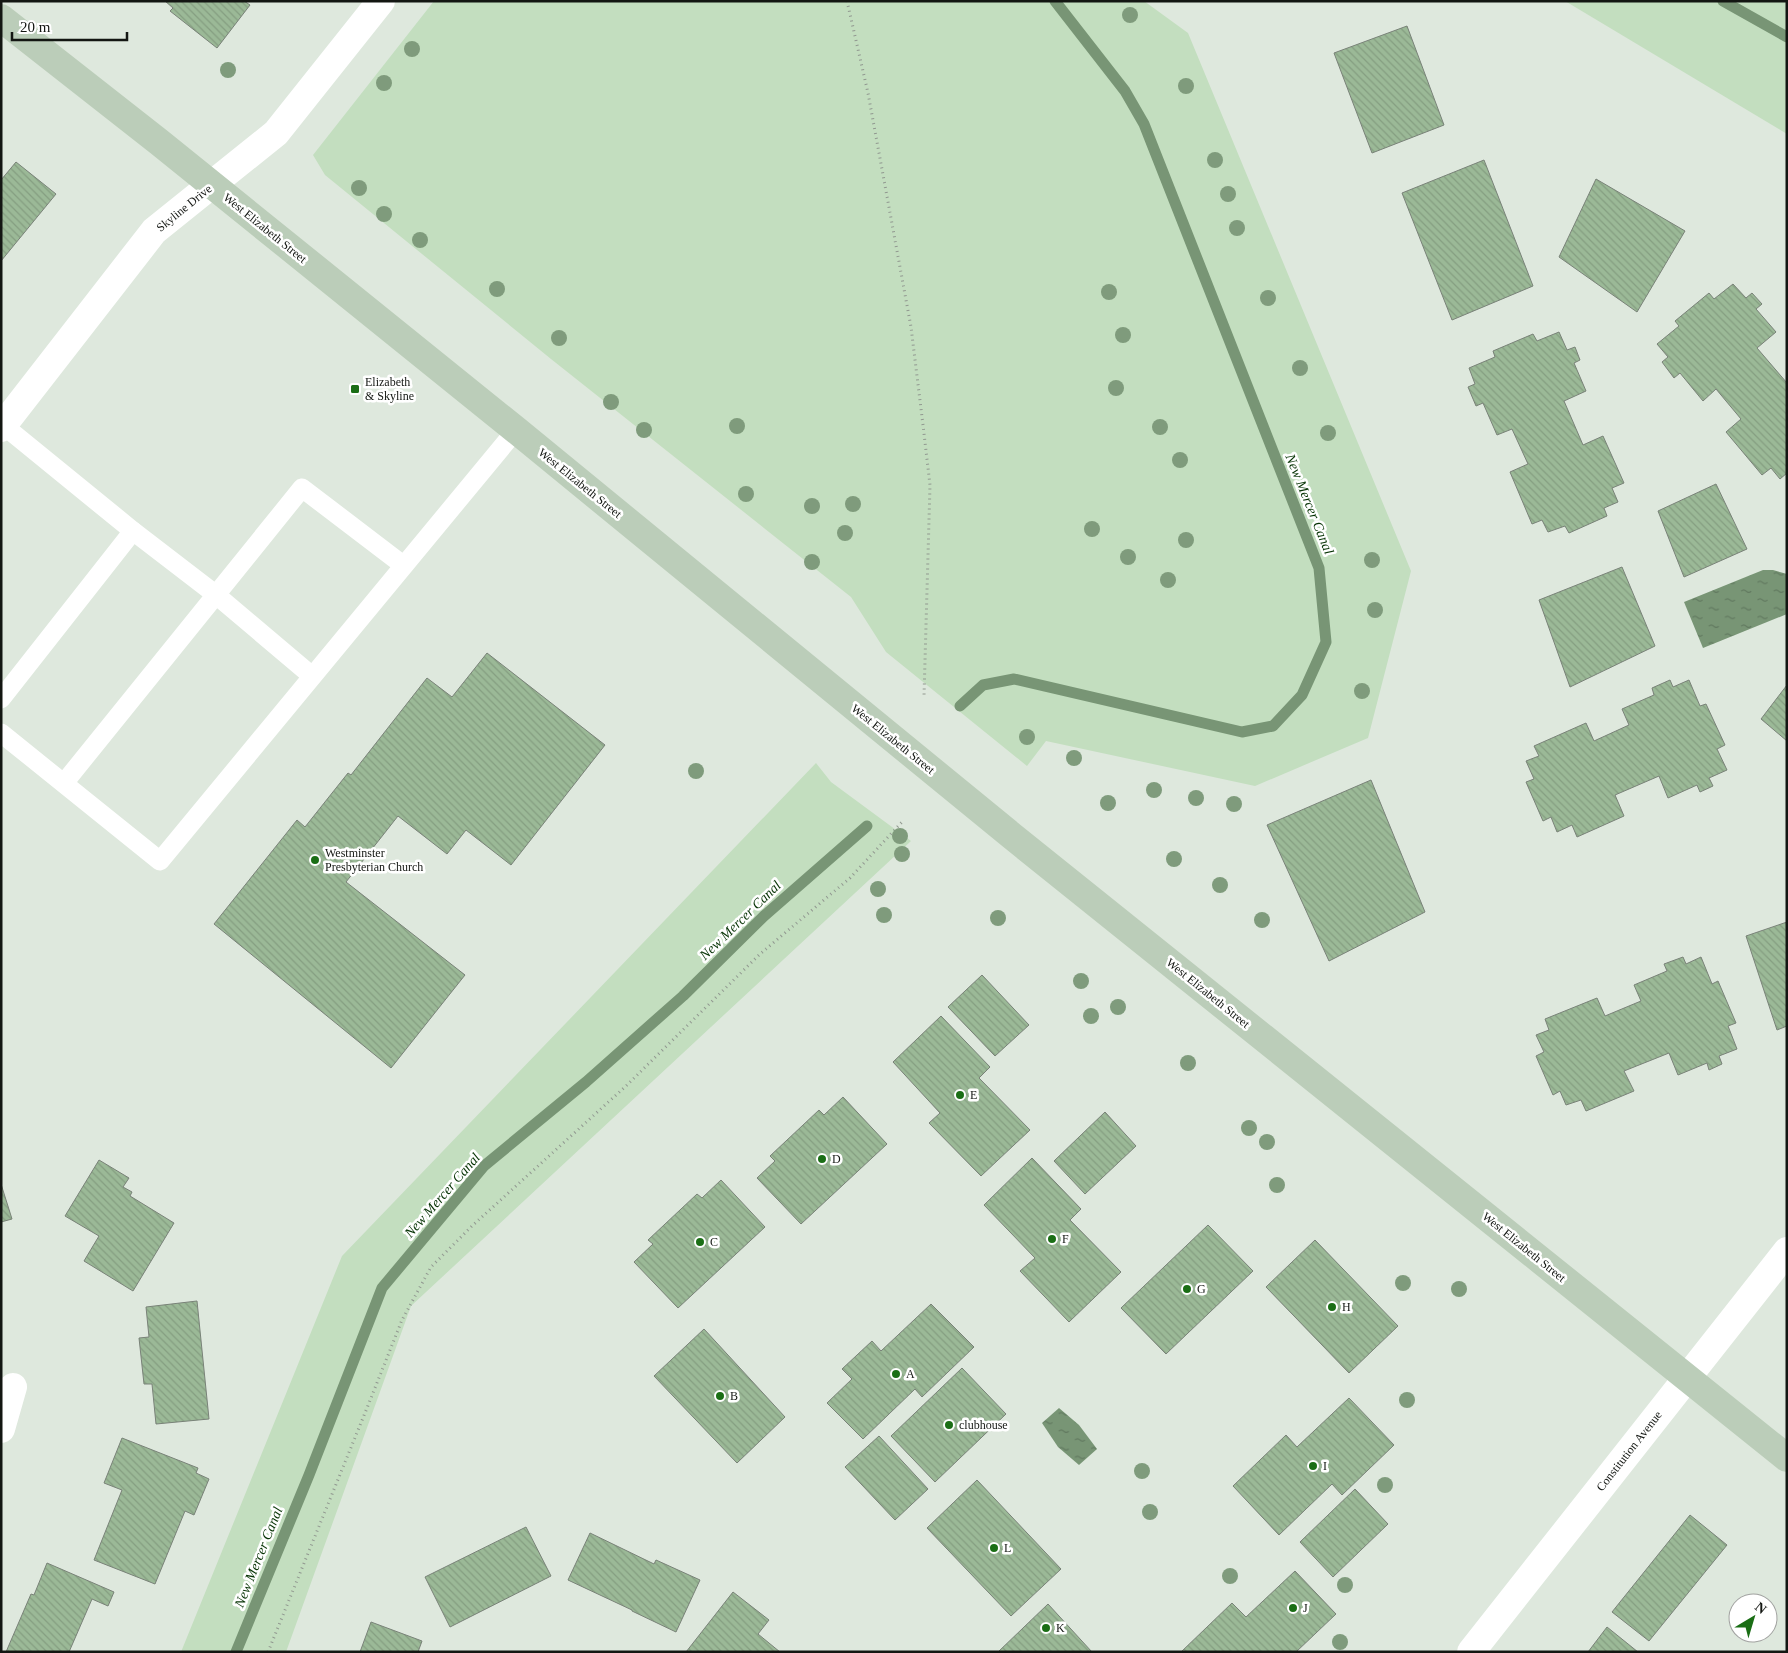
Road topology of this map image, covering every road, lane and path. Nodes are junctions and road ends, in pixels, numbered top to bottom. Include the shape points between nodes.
1 (380, 1) edge
2 (847, 1) edge
3 (1, 18) edge
4 (212, 185) junction
5 (2, 426) edge
6 (516, 430) junction
7 (133, 531) junction
8 (403, 565) junction
9 (215, 594) junction
10 (312, 676) junction
11 (924, 696) dead end
12 (1, 699) edge
13 (1, 733) edge
14 (64, 783) junction
15 (902, 822) dead end
16 (1787, 1250) edge
17 (1688, 1377) junction
18 (13, 1387) dead end
19 (1, 1429) edge
20 (1787, 1458) edge
21 (268, 1652) edge
22 (1471, 1652) edge

1 - 4 street, Skyline Drive via 276,133
2 - 11 path via 868,93 911,327 930,485
3 - 4 main road, West Elizabeth Street
4 - 5 street, Skyline Drive via 154,231
4 - 6 main road, West Elizabeth Street
5 - 7 lane
6 - 8 lane
6 - 17 main road, West Elizabeth Street via 1012,836
7 - 9 lane
7 - 12 lane
8 - 9 lane via 302,488
8 - 10 lane
9 - 10 lane
9 - 14 lane
10 - 14 lane via 160,861
13 - 14 lane
15 - 21 path via 850,878 760,954 626,1086 431,1267 402,1320
16 - 17 street, Constitution Avenue
17 - 20 main road, West Elizabeth Street
17 - 22 street, Constitution Avenue
18 - 19 street

